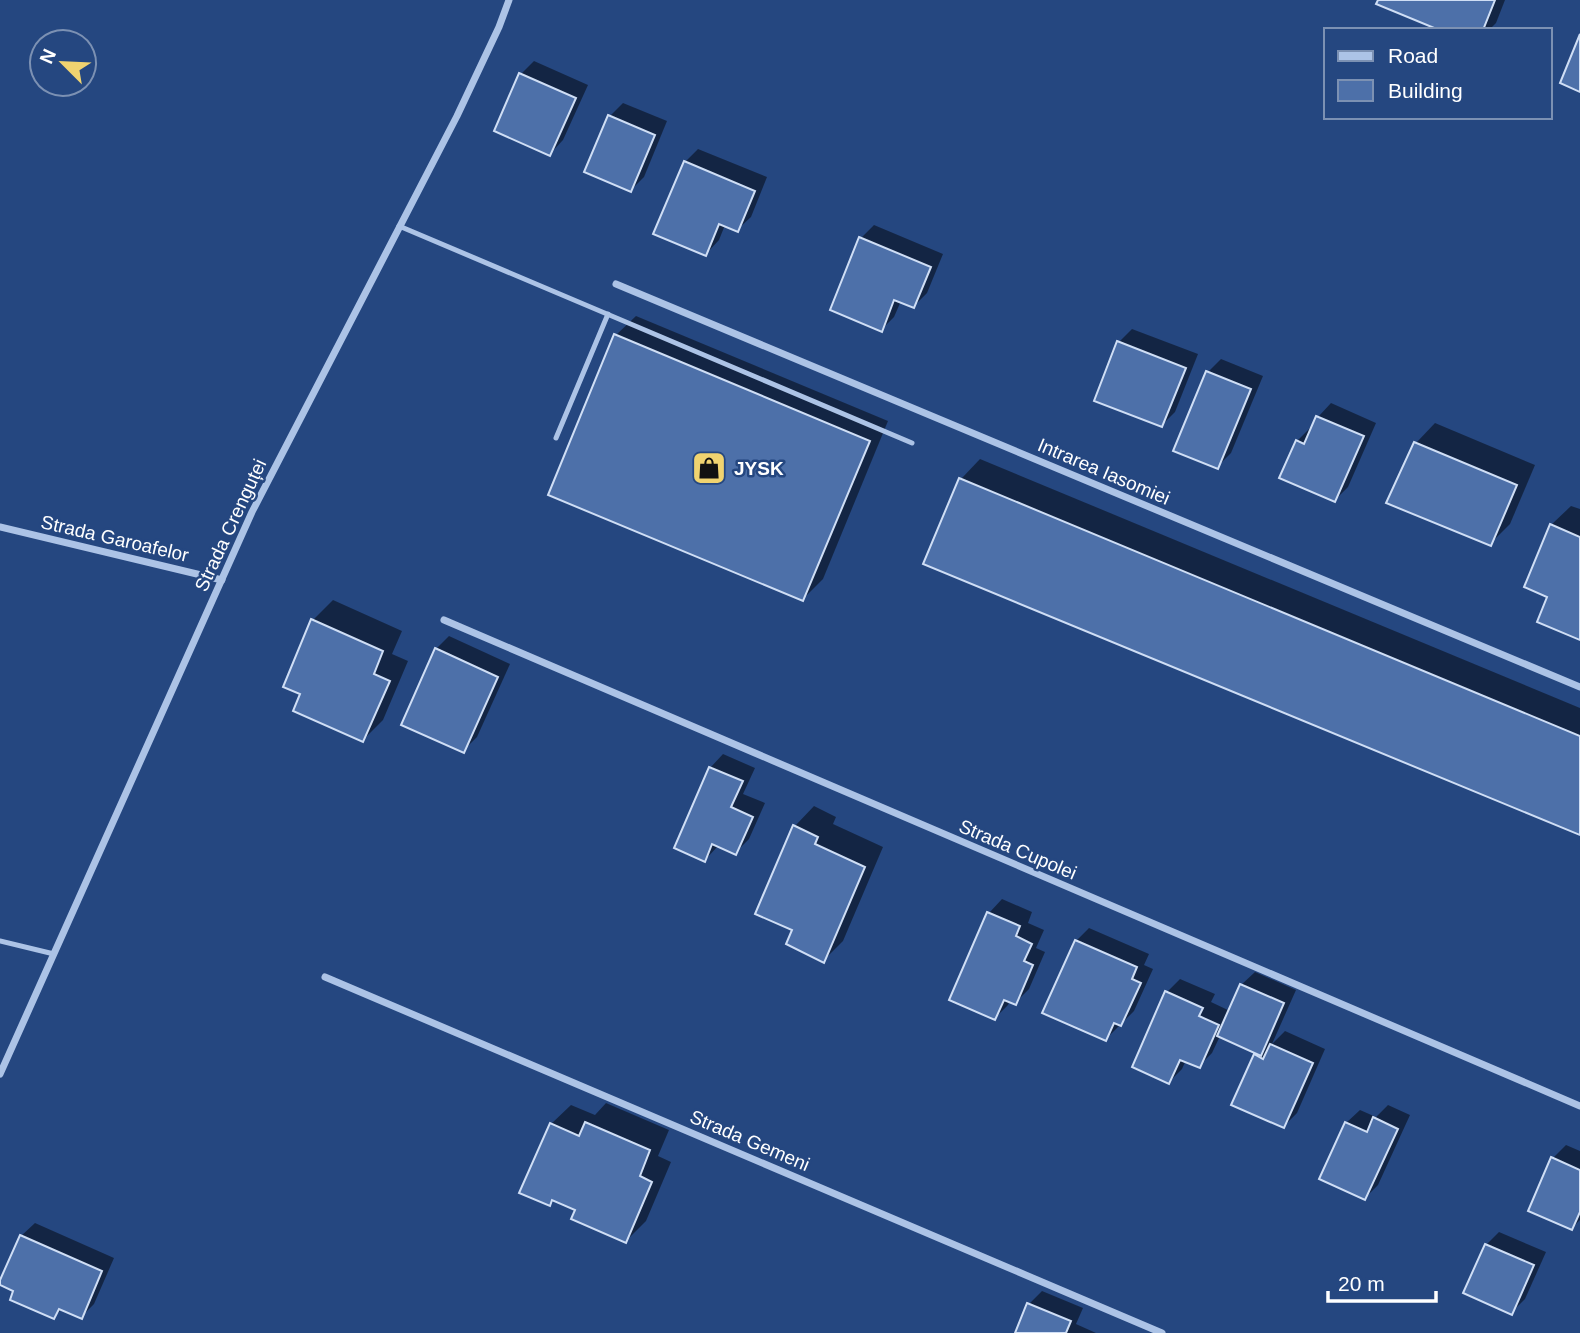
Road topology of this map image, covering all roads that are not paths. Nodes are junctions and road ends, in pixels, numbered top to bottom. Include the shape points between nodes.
1 (509, 0) edge
2 (399, 226) junction
3 (616, 284) dead end
4 (608, 314) junction
5 (556, 438) dead end
6 (912, 443) dead end
7 (0, 527) edge
8 (222, 580) junction
9 (443, 620) dead end
10 (1580, 687) edge
11 (0, 941) edge
12 (54, 954) junction
13 (325, 977) dead end
14 (0, 1074) edge
15 (1580, 1107) edge
16 (1162, 1333) edge

1 - 2 street, Strada Crenguței via 457,116
2 - 4 lane
2 - 8 street, Strada Crenguței via 252,512
3 - 10 street, Intrarea Iasomiei
4 - 5 lane
4 - 6 lane
7 - 8 street, Strada Garoafelor
8 - 12 street, Strada Crenguței
9 - 15 street, Strada Cupolei
11 - 12 lane
12 - 14 street, Strada Crenguței
13 - 16 street, Strada Gemeni

